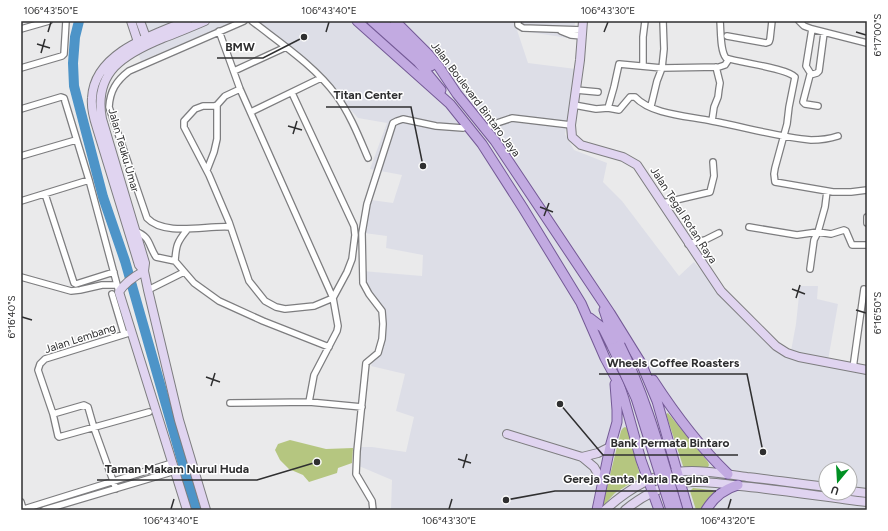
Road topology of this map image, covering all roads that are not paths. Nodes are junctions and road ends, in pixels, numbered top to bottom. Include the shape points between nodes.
1 (49, 21) edge
2 (66, 21) edge
3 (130, 21) edge
4 (140, 21) edge
5 (187, 21) edge
6 (205, 21) edge
7 (244, 21) edge
8 (252, 21) edge
9 (357, 21) edge
10 (372, 21) edge
11 (382, 21) edge
12 (395, 21) edge
13 (518, 21) edge
14 (583, 21) edge
15 (646, 21) edge
16 (663, 21) edge
17 (720, 21) edge
18 (772, 21) edge
19 (799, 21) edge
20 (21, 29) edge
21 (812, 29) junction
22 (219, 31) junction
23 (824, 32) junction
24 (583, 33) junction
25 (727, 36) dead end
26 (147, 41) junction
27 (867, 43) edge
28 (139, 45) junction
29 (286, 47) junction
30 (729, 59) junction
31 (643, 66) junction
32 (716, 67) junction
33 (21, 68) edge
34 (662, 68) junction
35 (234, 71) junction
36 (811, 74) junction
37 (321, 78) junction
38 (240, 89) junction
39 (576, 90) junction
40 (598, 92) dead end
41 (292, 93) junction
42 (457, 94) junction
43 (450, 104) junction
44 (217, 105) junction
45 (574, 105) junction
46 (651, 106) junction
47 (818, 106) dead end
48 (608, 108) junction
49 (21, 109) edge
50 (251, 112) junction
51 (712, 121) junction
52 (467, 125) junction
53 (571, 125) junction
54 (487, 129) junction
55 (838, 136) dead end
56 (783, 137) junction
57 (76, 140) junction
58 (21, 156) edge
59 (368, 158) dead end
60 (713, 162) dead end
61 (207, 170) junction
62 (89, 180) junction
63 (867, 190) edge
64 (827, 191) junction
65 (45, 194) junction
66 (21, 200) edge
67 (663, 203) junction
68 (867, 217) edge
69 (867, 222) edge
70 (230, 227) junction
71 (749, 227) dead end
72 (187, 230) junction
73 (135, 231) junction
74 (818, 232) junction
75 (719, 233) dead end
76 (688, 244) junction
77 (867, 245) edge
78 (175, 261) junction
79 (810, 269) dead end
80 (144, 271) junction
81 (114, 272) junction
82 (184, 272) junction
83 (21, 277) edge
84 (118, 289) junction
85 (864, 289) dead end
86 (148, 290) junction
87 (333, 298) junction
88 (599, 298) junction
89 (588, 316) junction
90 (128, 333) junction
91 (329, 346) junction
92 (616, 346) junction
93 (641, 363) junction
94 (853, 368) junction
95 (867, 370) edge
96 (613, 374) junction
97 (309, 402) junction
98 (230, 404) dead end
99 (362, 407) junction
100 (149, 412) dead end
101 (53, 414) junction
102 (94, 428) junction
103 (508, 434) dead end
104 (610, 447) junction
105 (672, 453) junction
106 (582, 457) junction
107 (641, 460) junction
108 (172, 462) junction
109 (175, 471) junction
110 (677, 472) junction
111 (728, 474) junction
112 (113, 481) junction
113 (602, 481) junction
114 (648, 481) junction
115 (680, 483) junction
116 (738, 485) junction
117 (818, 486) edge
118 (116, 489) junction
119 (652, 493) junction
120 (21, 502) edge
121 (867, 502) edge
122 (687, 506) edge
123 (59, 508) edge
124 (22, 509) edge
125 (44, 510) edge
126 (187, 510) edge
127 (206, 510) edge
128 (373, 510) edge
129 (597, 510) edge
130 (605, 510) edge
131 (625, 510) edge
132 (659, 510) edge
133 (671, 510) edge
134 (678, 510) edge
135 (706, 510) edge

1 - 20 street
2 - 33 street via 64,54
3 - 28 main road
4 - 26 main road
5 - 26 main road, Jalan Teuku Umar
6 - 26 main road, Jalan Teuku Umar
7 - 22 street
8 - 29 street
9 - 43 main road, Jalan Boulevard Bintaro Jaya
10 - 43 main road via 418,62
11 - 42 main road via 425,59
12 - 42 main road, Jalan Boulevard Bintaro Jaya via 440,68
13 - 24 street via 520,27 572,29
14 - 24 main road, Jalan Tegal Rotan Raya
15 - 31 street
16 - 34 street
17 - 30 street via 723,55
18 - 25 street via 769,42
19 - 21 street
21 - 23 street
21 - 36 street via 806,66
22 - 35 street
22 - 72 street via 129,71 115,84 110,96 109,107 147,218 154,224
23 - 27 street
23 - 36 street via 819,71
24 - 39 main road, Jalan Tegal Rotan Raya
26 - 28 main road, Jalan Teuku Umar
28 - 73 main road, Jalan Teuku Umar via 109,72 102,88 100,102 102,119
28 - 80 main road, Jalan Teuku Umar via 118,54 104,67 97,77 92,98 102,144 139,265
29 - 35 street
29 - 37 street
30 - 32 street via 722,66
30 - 56 street via 794,76
31 - 34 street
31 - 48 street via 619,64
32 - 34 street
32 - 51 street via 720,83
34 - 46 street
35 - 38 street
36 - 47 street via 803,102
37 - 41 street
37 - 59 street via 336,95 354,125
38 - 44 street via 225,96
38 - 50 street
39 - 40 street
39 - 45 main road, Jalan Tegal Rotan Raya
41 - 50 street
41 - 87 street via 354,226 352,258
42 - 54 main road, Jalan Boulevard Bintaro Jaya
43 - 52 main road, Jalan Boulevard Bintaro Jaya
44 - 61 street via 217,139
44 - 61 street via 195,109 184,121 185,130
45 - 48 street
45 - 53 main road, Jalan Tegal Rotan Raya
46 - 48 street via 630,97 619,110
46 - 51 street via 669,114
49 - 57 street via 64,98
50 - 87 street
51 - 56 street
52 - 89 main road, Jalan Boulevard Bintaro Jaya via 523,208
52 - 99 street via 463,128 436,126 403,119 392,123 367,204 362,233 363,283 382,311 383,324 378,353 366,363
53 - 54 street via 512,118
53 - 67 main road, Jalan Tegal Rotan Raya via 572,137 580,145 623,157 637,165
54 - 88 main road, Jalan Boulevard Bintaro Jaya
55 - 56 street via 812,140
56 - 64 street via 774,174 776,182
57 - 58 street
57 - 62 street
60 - 67 street via 714,176 710,192
61 - 70 street
62 - 65 street
62 - 81 street
63 - 64 street
64 - 74 street
65 - 66 street
65 - 81 street via 74,283
67 - 76 main road, Jalan Tegal Rotan Raya
68 - 69 street
70 - 72 street
70 - 87 street via 249,281 265,301 285,309 314,306
71 - 74 street via 797,235
72 - 78 street via 178,240
73 - 78 street via 147,238 156,257
73 - 80 main road, Jalan Teuku Umar via 145,263
74 - 77 street via 831,234 844,230 852,245
74 - 79 street via 813,244
75 - 76 street
76 - 94 main road, Jalan Tegal Rotan Raya via 721,291 782,351
78 - 82 street
80 - 84 main road
80 - 86 main road, Jalan Teuku Umar
81 - 84 street
82 - 86 street
82 - 91 street via 194,283 219,301
83 - 84 street via 71,291 102,285
84 - 90 main road
85 - 94 street
86 - 127 main road, Jalan Teuku Umar via 179,420
87 - 91 street via 338,326 336,336
88 - 92 main road, Jalan Boulevard Bintaro Jaya
88 - 93 main road, Jalan Boulevard Bintaro Jaya
89 - 92 main road, Jalan Boulevard Bintaro Jaya via 603,328
89 - 96 main road, Jalan Boulevard Bintaro Jaya
90 - 101 street, Jalan Lembang via 42,362 38,370
90 - 108 main road
91 - 97 street via 314,375
92 - 133 main road, Jalan Boulevard Bintaro Jaya, bridge via 636,398
92 - 134 main road, Jalan Boulevard Bintaro Jaya, bridge via 635,376
93 - 105 main road, Jalan Boulevard Bintaro Jaya via 657,401
93 - 111 main road via 672,409
94 - 95 main road, Jalan Tegal Rotan Raya
96 - 104 main road via 617,422
96 - 107 main road, Jalan Boulevard Bintaro Jaya via 624,399
97 - 98 street
97 - 99 street
99 - 128 street via 356,474 372,501
100 - 102 street, Jalan Lembang
101 - 102 street via 86,405
101 - 102 street, Jalan Lembang via 59,437
102 - 112 street
103 - 106 main road
104 - 106 main road
104 - 113 main road
105 - 107 main road via 671,463 659,471 650,469
105 - 110 main road, Jalan Boulevard Bintaro Jaya
106 - 113 main road via 594,467
107 - 114 main road, Jalan Boulevard Bintaro Jaya
108 - 109 main road
108 - 112 street
109 - 118 street
109 - 126 main road
110 - 111 main road
110 - 114 main road
110 - 115 main road, Jalan Boulevard Bintaro Jaya
111 - 117 main road
112 - 118 street
112 - 124 street
113 - 129 main road
114 - 119 main road, Jalan Boulevard Bintaro Jaya
114 - 130 main road via 630,490
115 - 116 main road
115 - 119 main road
115 - 122 main road, Jalan Boulevard Bintaro Jaya
116 - 121 main road
116 - 135 main road via 720,494
118 - 123 street
119 - 131 main road
119 - 132 main road, Jalan Boulevard Bintaro Jaya
120 - 124 street
122 - 132 main road via 680,496 672,496 664,501
123 - 125 street

